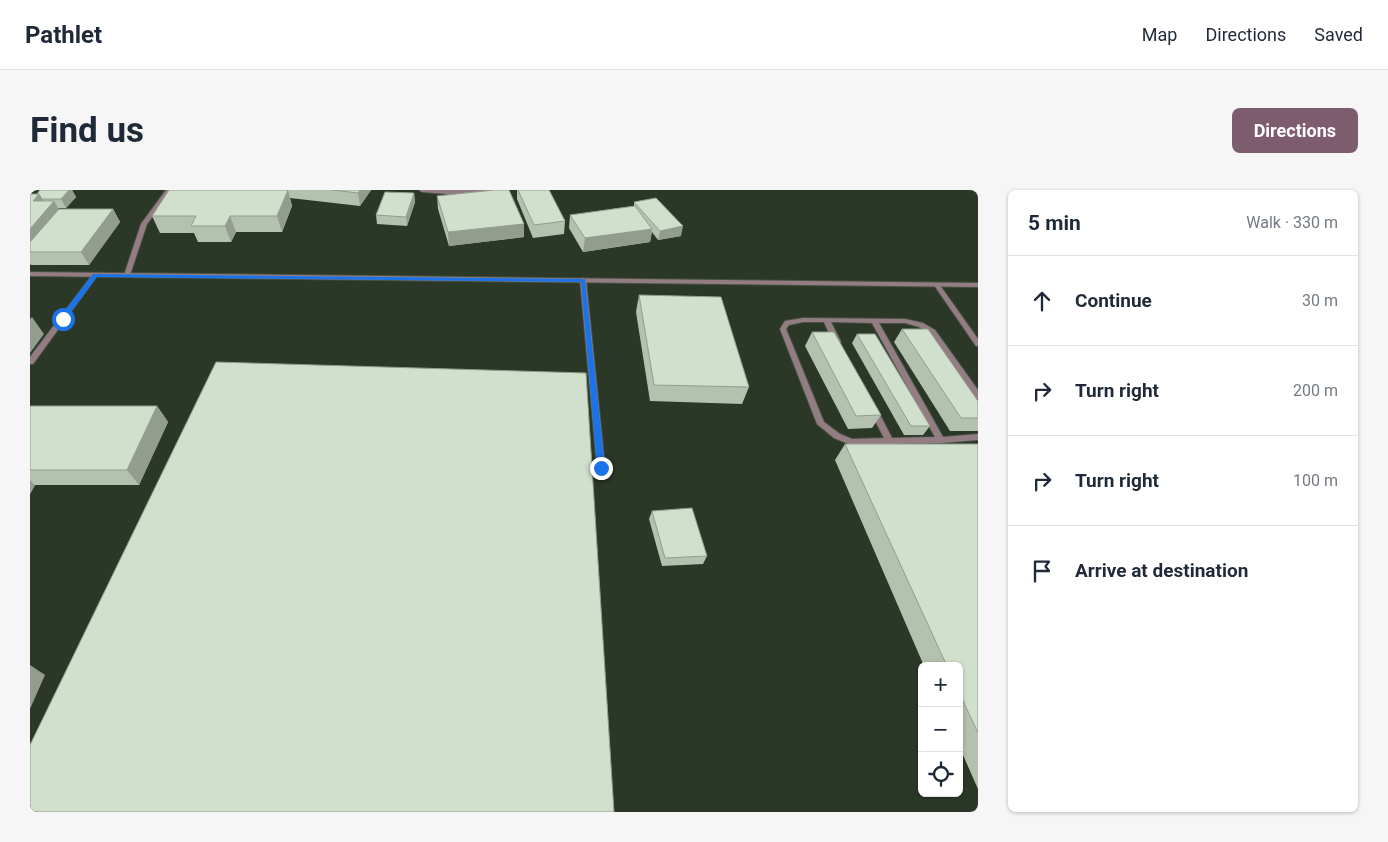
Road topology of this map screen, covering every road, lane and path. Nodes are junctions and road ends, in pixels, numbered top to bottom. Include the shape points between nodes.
1 (169, 190) edge
2 (422, 190) edge
3 (501, 190) edge
4 (30, 274) edge
5 (95, 275) junction
6 (127, 275) junction
7 (583, 280) junction
8 (937, 285) junction
9 (978, 285) edge
10 (826, 320) junction
11 (874, 320) junction
12 (978, 344) edge
13 (840, 346) edge
14 (30, 362) edge
15 (978, 396) edge
16 (871, 406) edge
17 (978, 437) edge
18 (941, 440) junction
19 (889, 441) junction
20 (601, 468) dead end

1 - 6 lane via 144,224
2 - 3 street via 459,193
4 - 5 street
5 - 6 street
5 - 14 lane
6 - 7 street
7 - 8 street
7 - 20 lane
8 - 9 street
8 - 12 lane
10 - 11 lane
10 - 13 lane
10 - 19 lane via 787,323 783,329 821,424 851,442
11 - 15 lane via 905,321 933,332
11 - 18 lane
16 - 19 lane
17 - 18 lane
18 - 19 lane

